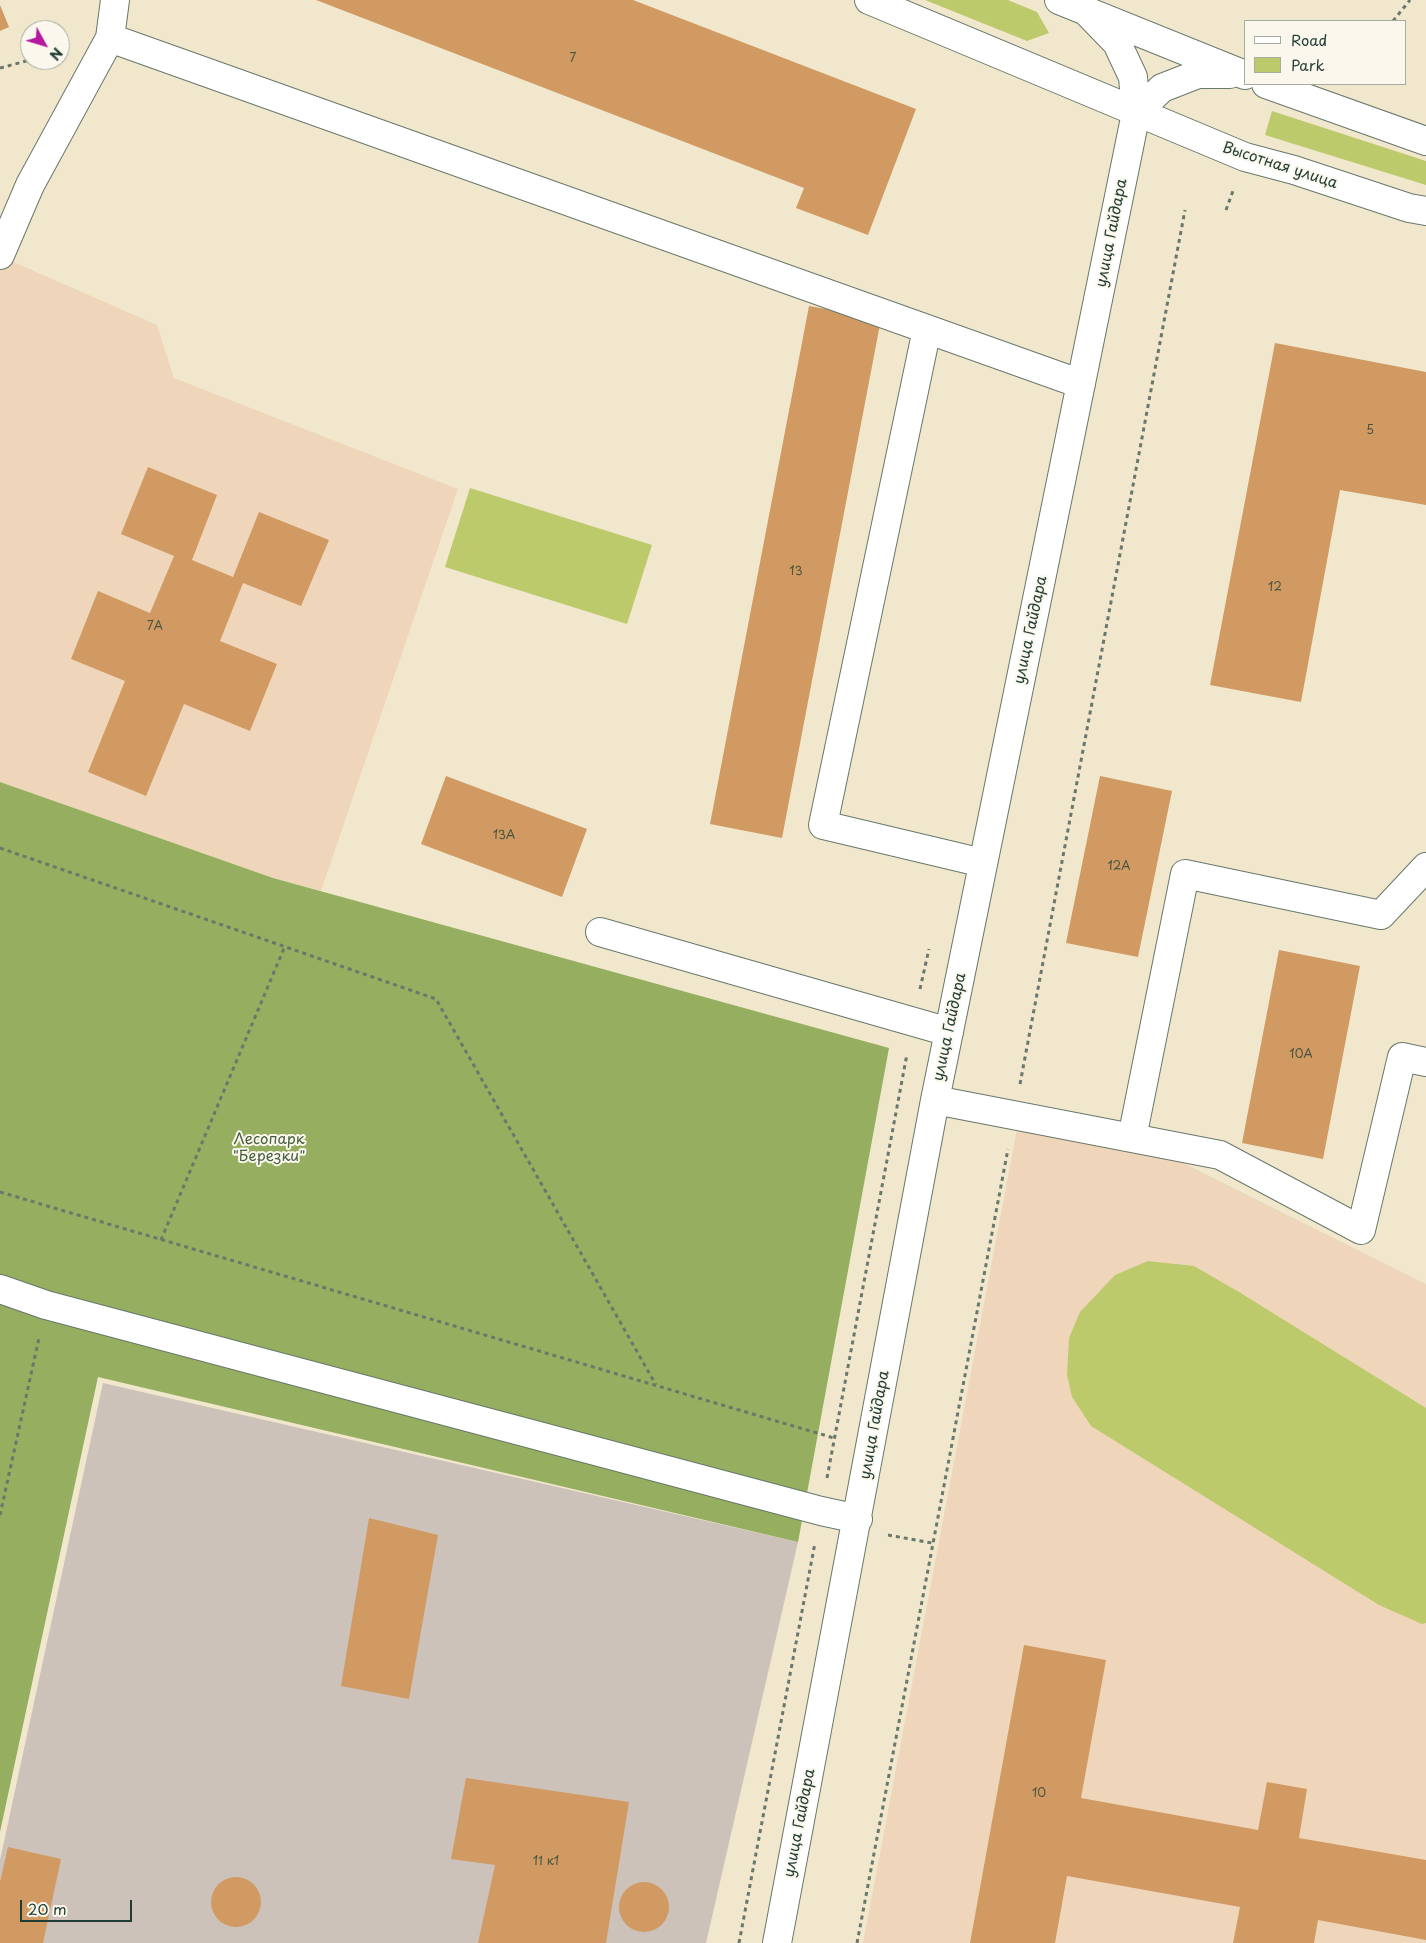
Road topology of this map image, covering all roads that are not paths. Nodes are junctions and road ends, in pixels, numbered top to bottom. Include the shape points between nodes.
1 (115, 0) edge
2 (869, 0) edge
3 (1059, 0) edge
4 (1086, 11) junction
5 (110, 38) junction
6 (1243, 75) edge
7 (1269, 85) edge
8 (1136, 113) junction
9 (1426, 141) edge
10 (1426, 211) edge
11 (0, 255) edge
12 (927, 329) junction
13 (1081, 384) junction
14 (983, 863) junction
15 (1426, 867) edge
16 (600, 932) dead end
17 (949, 1032) junction
18 (1426, 1062) edge
19 (935, 1100) junction
20 (1132, 1138) junction
21 (0, 1289) edge
22 (858, 1519) junction
23 (777, 1943) edge

1 - 5 street
2 - 8 street, Высотная улица
3 - 4 street
4 - 6 street
4 - 8 street via 1117,43 1133,77
5 - 11 street via 30,185
5 - 12 street
6 - 8 street via 1198,74 1162,88
7 - 9 street
8 - 10 street, Высотная улица via 1245,157
8 - 13 street, улица Гайдара
12 - 13 street
12 - 14 street via 823,825
13 - 14 street, улица Гайдара
14 - 17 street, улица Гайдара
15 - 20 street via 1381,915 1185,874
16 - 17 street
17 - 19 street, улица Гайдара
18 - 20 street via 1402,1057 1361,1230 1220,1155
19 - 20 street
19 - 22 street, улица Гайдара
21 - 22 street via 46,1305
22 - 23 street, улица Гайдара

